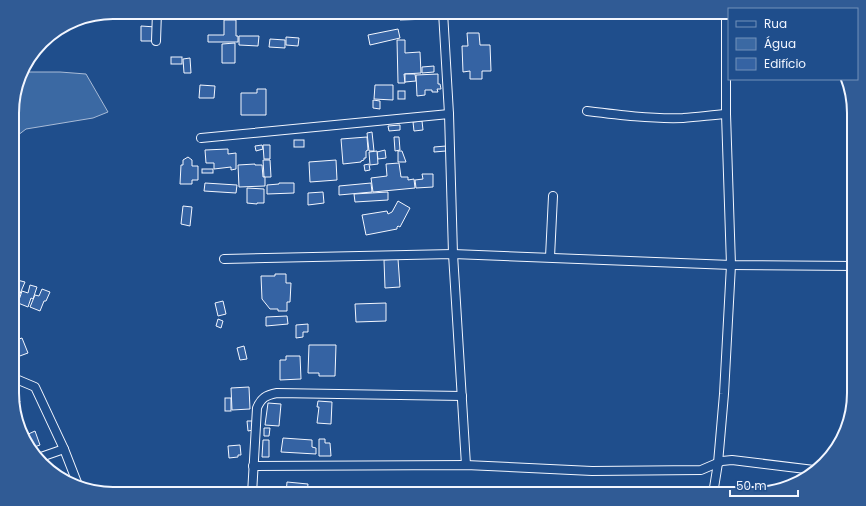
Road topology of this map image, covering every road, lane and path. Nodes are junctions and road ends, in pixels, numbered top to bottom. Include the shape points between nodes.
1 (157, 19) edge
2 (443, 19) edge
3 (726, 19) edge
4 (156, 41) dead end
5 (587, 111) dead end
6 (449, 114) junction
7 (726, 114) junction
8 (201, 138) dead end
9 (553, 196) dead end
10 (452, 254) junction
11 (550, 258) junction
12 (224, 259) dead end
13 (731, 264) junction
14 (847, 266) edge
15 (19, 381) edge
16 (462, 396) junction
17 (64, 449) junction
18 (43, 456) edge
19 (718, 463) junction
20 (466, 465) junction
21 (253, 466) junction
22 (808, 469) edge
23 (76, 479) edge
24 (252, 487) edge
25 (714, 487) edge

1 - 4 street
2 - 6 street
3 - 7 street
5 - 7 street via 660,118
6 - 8 street
6 - 10 street
7 - 13 street
9 - 11 street
10 - 11 street
10 - 12 street
10 - 16 street
11 - 13 street
13 - 14 street
13 - 19 street
15 - 17 street via 35,387
16 - 20 street
16 - 21 street via 267,395 260,400 257,408
17 - 18 street
17 - 23 street
19 - 20 street via 701,470 592,470
19 - 22 street via 732,460
19 - 25 street
20 - 21 street
21 - 24 street

